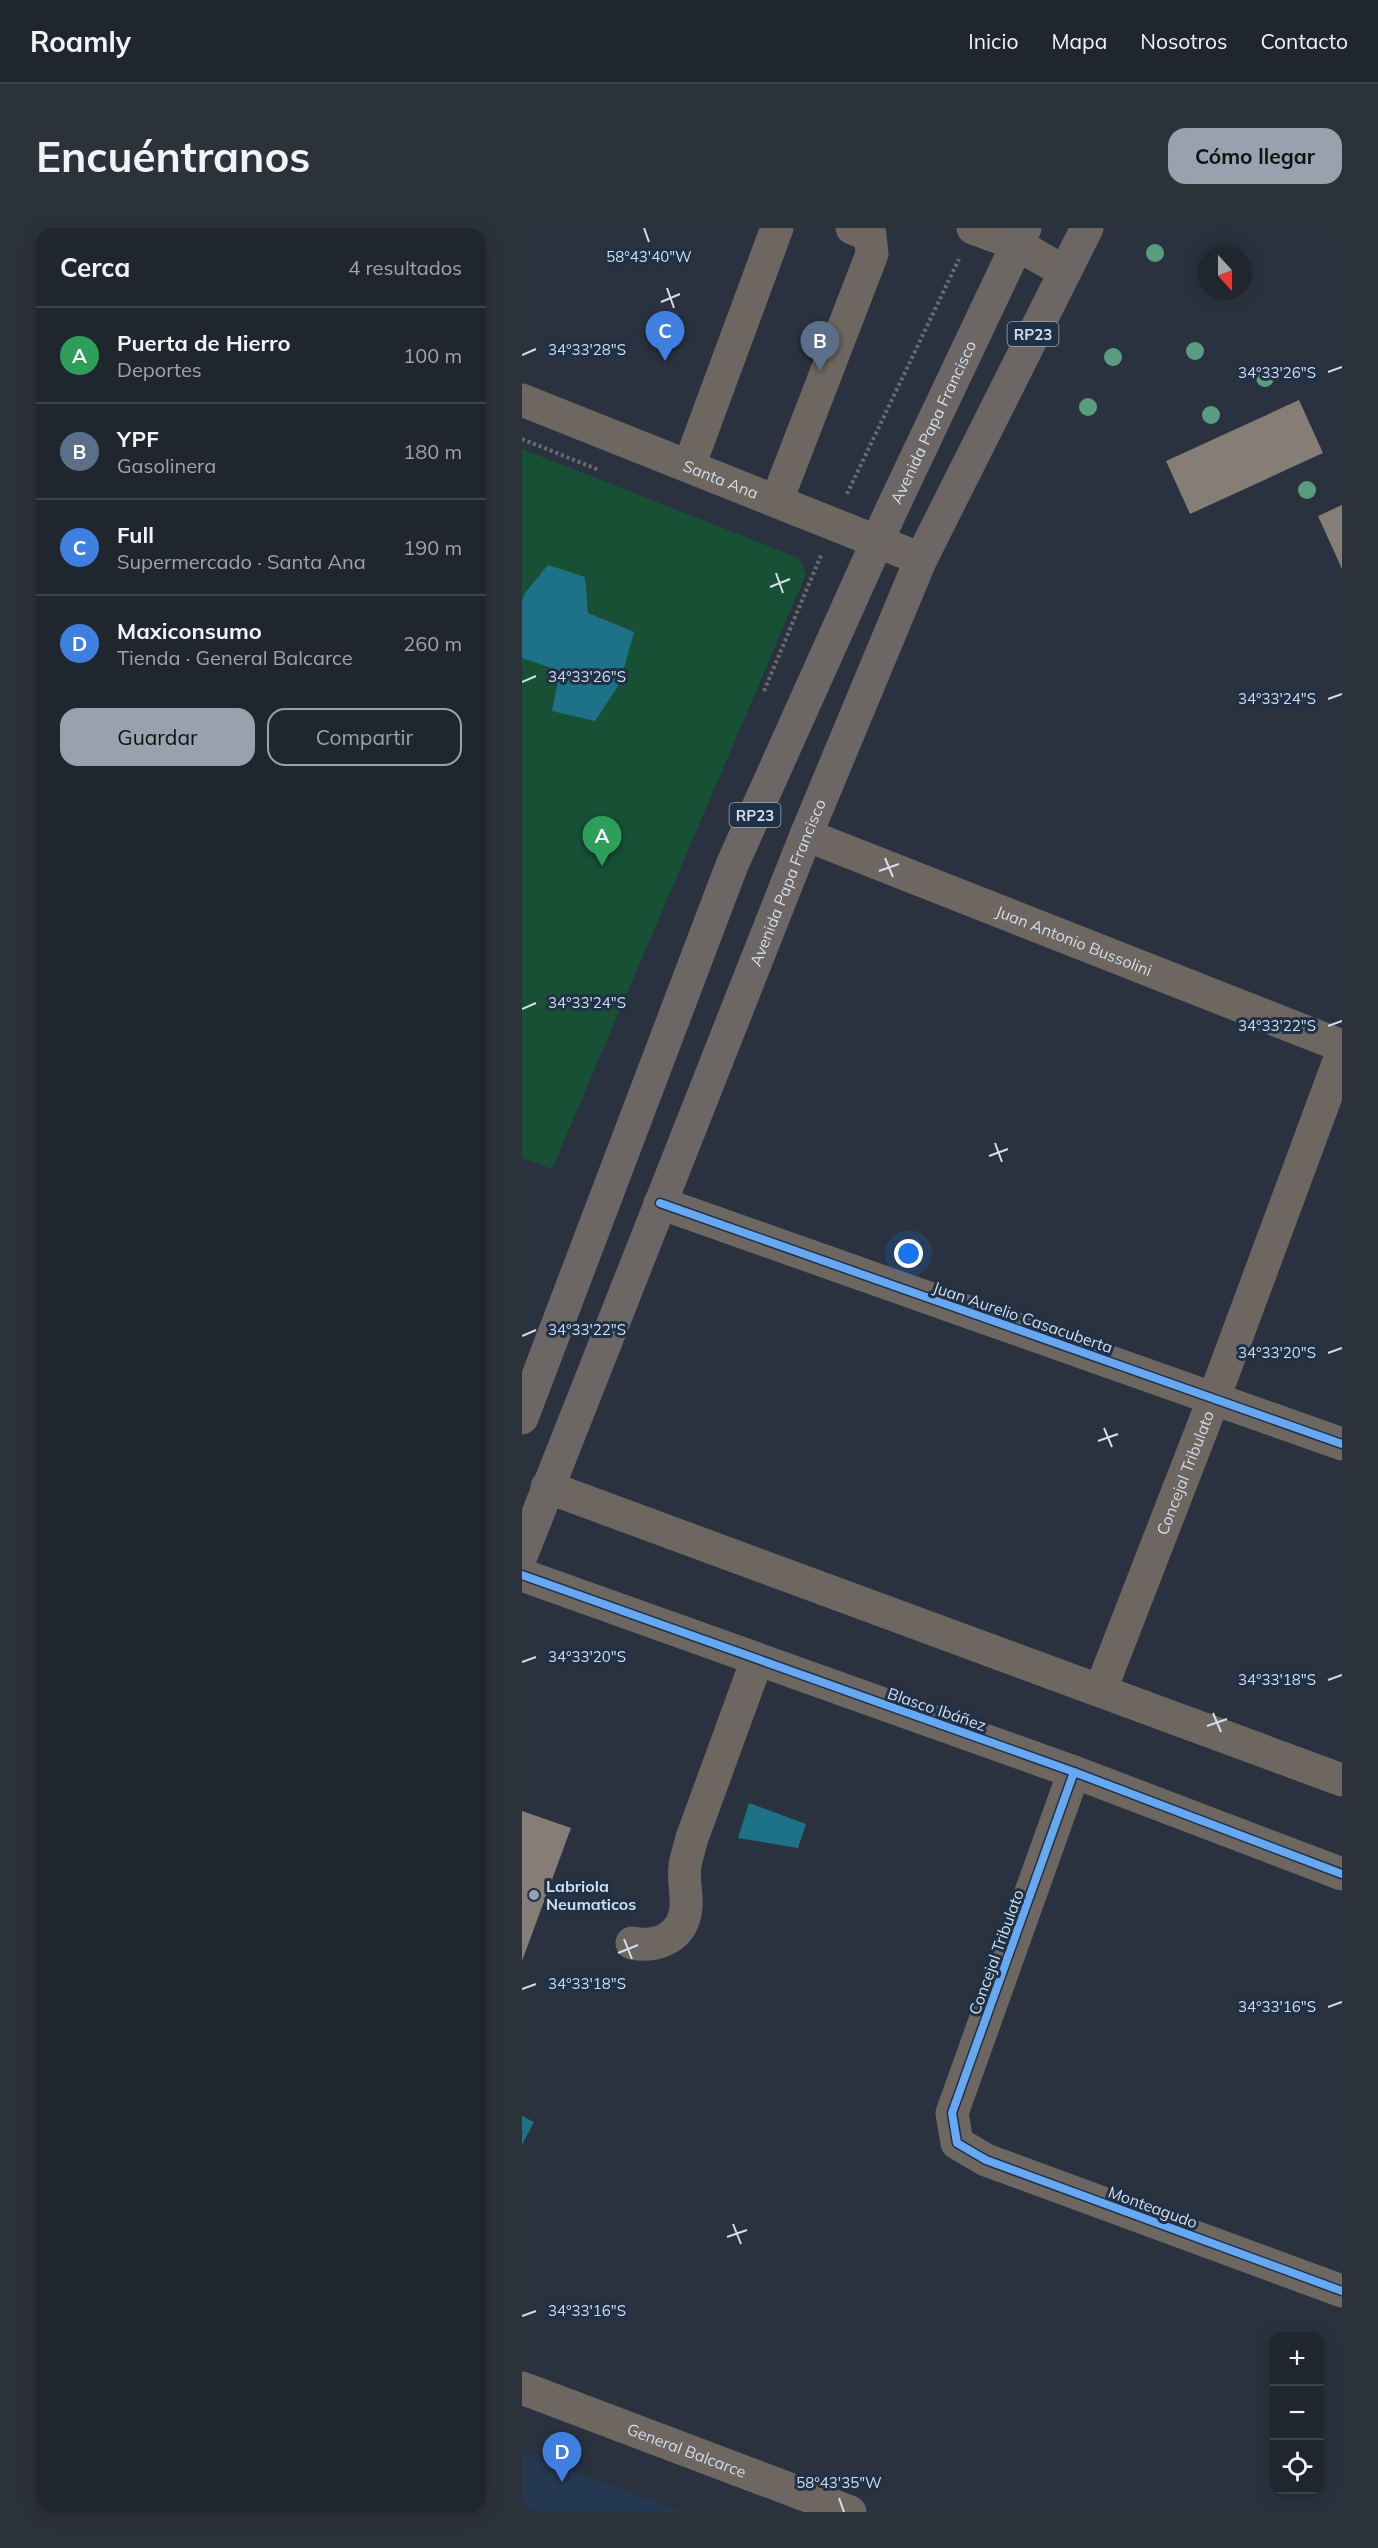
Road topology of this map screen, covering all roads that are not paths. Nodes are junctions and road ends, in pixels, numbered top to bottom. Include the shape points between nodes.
1 (777, 228) edge
2 (852, 228) edge
3 (973, 228) edge
4 (1087, 228) edge
5 (1021, 236) edge
6 (1065, 272) junction
7 (522, 400) edge
8 (689, 466) junction
9 (777, 500) junction
10 (878, 540) junction
11 (921, 559) junction
12 (806, 835) junction
13 (1342, 1046) edge
14 (1342, 1053) edge
15 (660, 1203) junction
16 (1214, 1398) junction
17 (522, 1418) edge
18 (1342, 1444) edge
19 (547, 1486) junction
20 (522, 1554) edge
21 (522, 1575) edge
22 (757, 1660) junction
23 (1101, 1689) junction
24 (1074, 1772) junction
25 (1342, 1780) edge
26 (1342, 1874) edge
27 (632, 1943) dead end
28 (957, 2143) joint
29 (1342, 2291) edge
30 (522, 2388) edge
31 (850, 2512) edge

1 - 8 street
2 - 9 street via 870,235 872,254
3 - 5 street
4 - 6 main road, Avenida Papa Francisco / RP23
5 - 6 street
5 - 10 main road, Avenida Papa Francisco / RP23
6 - 11 main road, Avenida Papa Francisco / RP23
7 - 8 street, Santa Ana
8 - 9 street, Santa Ana
9 - 10 street, Santa Ana
10 - 11 street, Santa Ana
10 - 17 main road, Avenida Papa Francisco / RP23 via 732,865
11 - 12 main road, Avenida Papa Francisco / RP23
12 - 13 street, Juan Antonio Bussolini
12 - 15 main road, Avenida Papa Francisco / RP23
14 - 16 street, Concejal Tribulato
15 - 16 street, Juan Aurelio Casacuberta
15 - 19 main road, Avenida Papa Francisco / RP23
16 - 18 street, Juan Aurelio Casacuberta
16 - 23 street, Concejal Tribulato
19 - 20 main road, Avenida Papa Francisco / RP23
19 - 23 street
21 - 22 street, Blasco Ibáñez
22 - 24 street, Blasco Ibáñez
22 - 27 street via 692,1838 685,1866 686,1910 681,1925 670,1939 647,1946
23 - 25 street
24 - 26 street, Blasco Ibáñez
24 - 28 street, Concejal Tribulato via 952,2113
28 - 29 street, Monteagudo via 986,2160
30 - 31 street, General Balcarce

